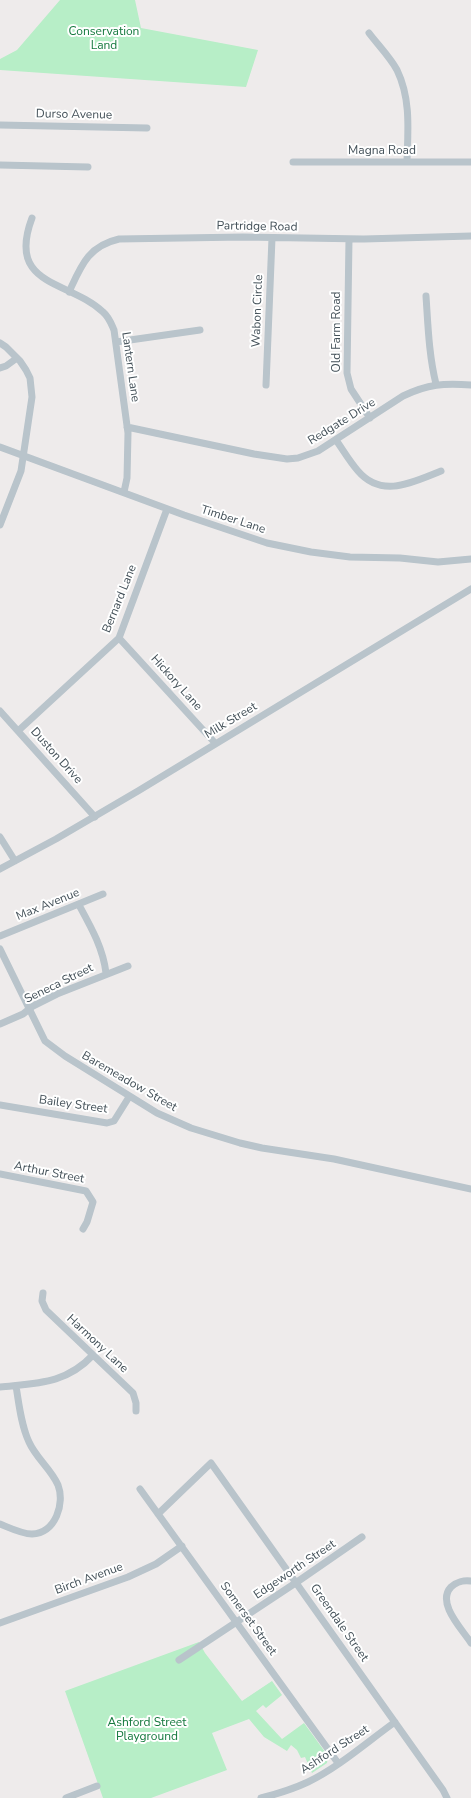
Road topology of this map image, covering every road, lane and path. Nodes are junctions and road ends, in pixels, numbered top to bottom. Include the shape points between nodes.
1 (369, 33) dead end
2 (0, 124) edge
3 (147, 128) dead end
4 (407, 161) junction
5 (294, 162) dead end
6 (471, 162) edge
7 (0, 165) edge
8 (88, 167) dead end
9 (32, 218) dead end
10 (471, 236) edge
11 (272, 238) junction
12 (349, 239) junction
13 (69, 292) junction
14 (426, 296) dead end
15 (200, 330) dead end
16 (116, 342) junction
17 (0, 343) edge
18 (17, 358) junction
19 (0, 368) edge
20 (436, 384) junction
21 (266, 385) dead end
22 (471, 385) edge
23 (370, 418) junction
24 (127, 427) junction
25 (336, 440) junction
26 (0, 447) edge
27 (22, 455) junction
28 (441, 471) dead end
29 (124, 492) junction
30 (167, 509) junction
31 (0, 525) edge
32 (471, 559) edge
33 (471, 588) edge
34 (119, 638) junction
35 (0, 711) edge
36 (18, 731) junction
37 (215, 743) junction
38 (95, 817) junction
39 (0, 837) edge
40 (15, 861) junction
41 (0, 869) edge
42 (103, 894) dead end
43 (79, 905) junction
44 (0, 936) edge
45 (0, 949) edge
46 (128, 966) dead end
47 (106, 973) junction
48 (28, 1010) junction
49 (0, 1024) edge
50 (129, 1097) junction
51 (0, 1105) edge
52 (0, 1174) edge
53 (471, 1189) edge
54 (83, 1229) dead end
55 (43, 1292) dead end
56 (93, 1355) junction
57 (16, 1386) junction
58 (0, 1387) edge
59 (136, 1411) dead end
60 (140, 1489) dead end
61 (158, 1514) junction
62 (0, 1524) edge
63 (362, 1537) dead end
64 (182, 1546) junction
65 (471, 1581) edge
66 (296, 1582) junction
67 (237, 1622) junction
68 (0, 1623) edge
69 (471, 1642) edge
70 (179, 1660) dead end
71 (395, 1722) junction
72 (338, 1763) junction
73 (97, 1786) dead end
74 (284, 1795) edge
75 (66, 1798) edge
76 (261, 1798) edge
77 (447, 1798) edge

1 - 4 street via 396,69 403,86 408,111
2 - 3 street, Durso Avenue
4 - 5 street, Magna Road
4 - 6 street, Magna Road
7 - 8 street
9 - 13 street, Lantern Lane via 26,239 29,261 44,280
10 - 12 street, Partridge Road
11 - 12 street, Partridge Road
11 - 13 street, Partridge Road via 128,238 112,241 94,249 87,257
11 - 21 street, Wabon Circle
12 - 23 street, Old Farm Road via 347,373 351,389
13 - 16 street, Lantern Lane via 104,312 110,320
14 - 20 street
15 - 16 street
16 - 24 street, Lantern Lane
17 - 18 street
18 - 19 street
18 - 27 street via 30,378 32,397
20 - 22 street, Redgate Drive
20 - 23 street, Redgate Drive via 403,396
23 - 25 street, Redgate Drive
24 - 25 street, Redgate Drive via 287,459 306,456
24 - 29 street, Lantern Lane via 129,452
25 - 28 street via 357,470 365,479 376,485 396,487
26 - 27 street, Timber Lane
27 - 29 street, Timber Lane
27 - 31 street via 21,471
29 - 30 street, Timber Lane
30 - 32 street, Timber Lane via 267,543 311,552 438,562
30 - 34 street, Bernard Lane
33 - 37 street, Milk Street
34 - 36 street, Bernard Lane
34 - 37 street, Hickory Lane
35 - 36 street, Duston Drive
36 - 38 street, Duston Drive
37 - 38 street, Milk Street
38 - 40 street, Milk Street
39 - 40 street
40 - 41 street, Milk Street
42 - 43 street, Max Avenue
43 - 44 street, Max Avenue
43 - 47 street via 101,948
45 - 48 street, Baremeadow Street
46 - 47 street, Seneca Street
47 - 48 street, Seneca Street
48 - 49 street, Seneca Street
48 - 50 street, Baremeadow Street via 50,1046
50 - 51 street, Bailey Street via 114,1121 107,1123
50 - 53 street, Baremeadow Street via 174,1121 229,1140 334,1159
52 - 54 street, Arthur Street via 86,1191 93,1202
55 - 56 street, Harmony Lane via 42,1301 46,1310
56 - 57 street via 59,1379
56 - 59 street, Harmony Lane via 133,1393
57 - 58 street
57 - 62 street via 28,1441 58,1485 60,1503 55,1519 42,1531 24,1533
60 - 61 street, Somerset Street
61 - 64 street, Somerset Street
61 - 66 street, Greendale Street via 211,1462
63 - 66 street, Edgeworth Street
64 - 67 street, Somerset Street
64 - 68 street, Birch Avenue via 156,1564 128,1577
65 - 69 street via 460,1582 451,1587 446,1595 446,1601
66 - 67 street, Edgeworth Street
66 - 71 street, Greendale Street
67 - 70 street, Edgeworth Street
67 - 72 street, Somerset Street
71 - 72 street, Ashford Street
71 - 77 street, Greendale Street
72 - 74 street, Ashford Street
73 - 75 street
74 - 76 street, Ashford Street

